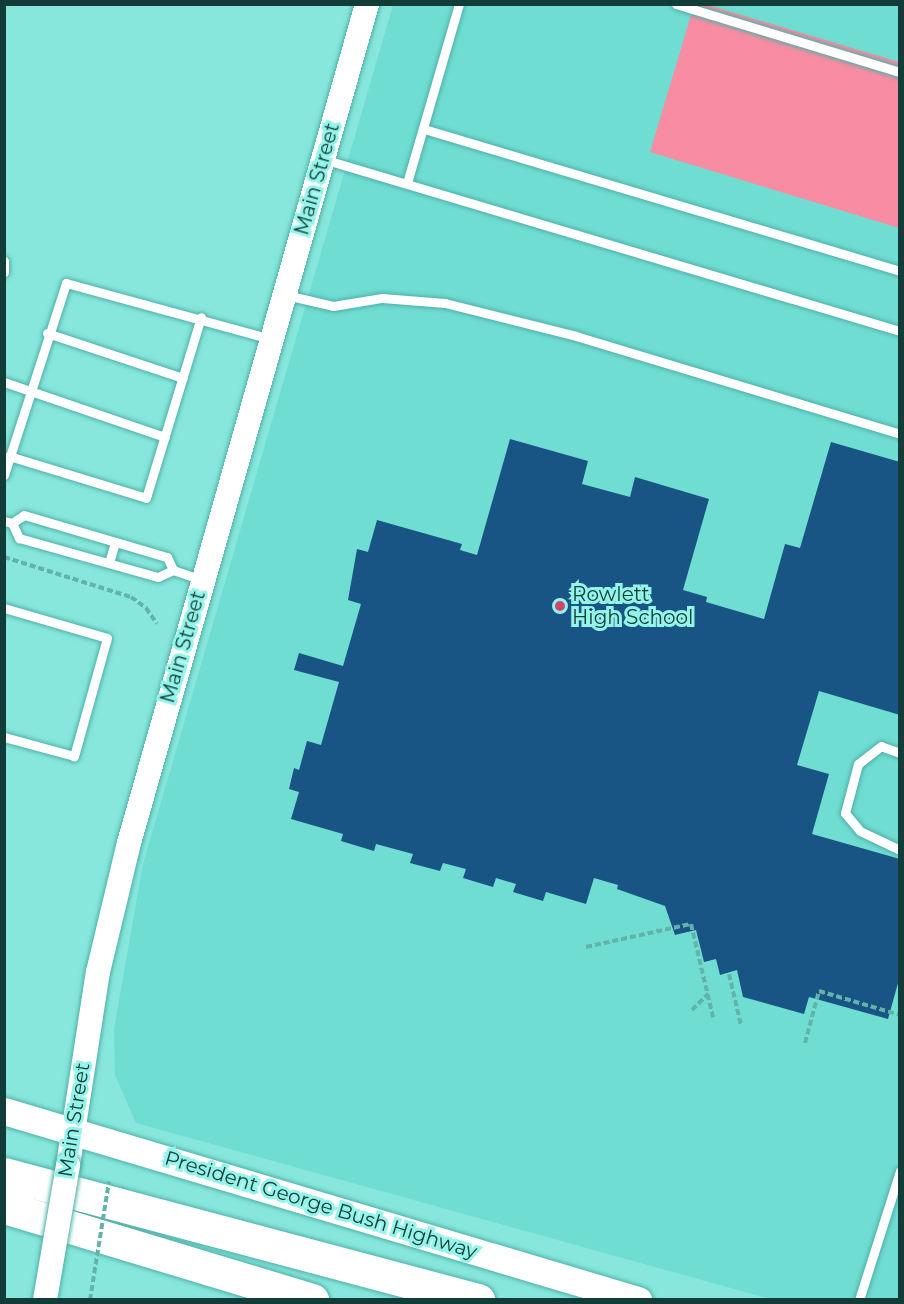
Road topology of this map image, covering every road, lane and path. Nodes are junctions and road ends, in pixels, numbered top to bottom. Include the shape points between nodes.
1 (367, 4) edge
2 (459, 4) edge
3 (676, 4) edge
4 (900, 72) edge
5 (424, 129) junction
6 (323, 159) junction
7 (406, 183) junction
8 (4, 261) edge
9 (900, 271) edge
10 (4, 272) edge
11 (284, 295) junction
12 (201, 317) junction
13 (900, 331) edge
14 (48, 333) junction
15 (272, 339) junction
16 (183, 378) junction
17 (4, 382) edge
18 (29, 391) junction
19 (900, 434) edge
20 (165, 437) junction
21 (9, 456) junction
22 (4, 475) edge
23 (8, 522) edge
24 (115, 542) junction
25 (4, 557) edge
26 (109, 563) junction
27 (173, 570) junction
28 (202, 580) junction
29 (4, 608) edge
30 (157, 624) dead end
31 (4, 737) edge
32 (900, 753) edge
33 (900, 850) edge
34 (586, 947) dead end
35 (729, 974) dead end
36 (708, 994) junction
37 (692, 1010) dead end
38 (900, 1015) edge
39 (713, 1017) dead end
40 (741, 1025) dead end
41 (805, 1043) dead end
42 (4, 1111) edge
43 (73, 1130) junction
44 (900, 1171) edge
45 (4, 1174) edge
46 (109, 1182) dead end
47 (4, 1207) edge
48 (45, 1299) edge
49 (90, 1299) edge
50 (312, 1299) edge
51 (478, 1299) edge
52 (638, 1299) edge
53 (859, 1299) edge

1 - 6 street, Main Street
2 - 5 lane
3 - 4 lane
5 - 7 lane
5 - 9 lane
6 - 7 lane
6 - 11 street, Main Street
7 - 13 lane
8 - 10 lane
11 - 15 street, Main Street
11 - 19 lane via 333,306 382,298 445,303 576,336
12 - 14 lane via 66,283
12 - 15 lane
12 - 16 lane
14 - 16 lane
14 - 18 lane
15 - 28 street, Main Street
16 - 20 lane
17 - 18 lane
18 - 20 lane
18 - 21 lane
20 - 21 lane via 146,498
21 - 22 lane
23 - 24 lane via 24,515
23 - 26 lane via 19,537
24 - 26 lane
24 - 27 lane via 167,557
25 - 30 path via 130,597 146,608
26 - 27 lane via 158,577
27 - 28 lane
28 - 43 street, Main Street via 132,832 98,972
29 - 31 lane via 107,638 74,756
32 - 33 lane via 880,746 858,764 845,813 860,831
34 - 36 path via 691,924
35 - 40 path
36 - 37 path
36 - 39 path
38 - 41 path via 819,991
42 - 43 main road, President George Bush Highway
43 - 48 street, Main Street, bridge
43 - 52 main road, President George Bush Highway
44 - 53 lane
45 - 51 highway
46 - 49 path, bridge
47 - 50 highway

